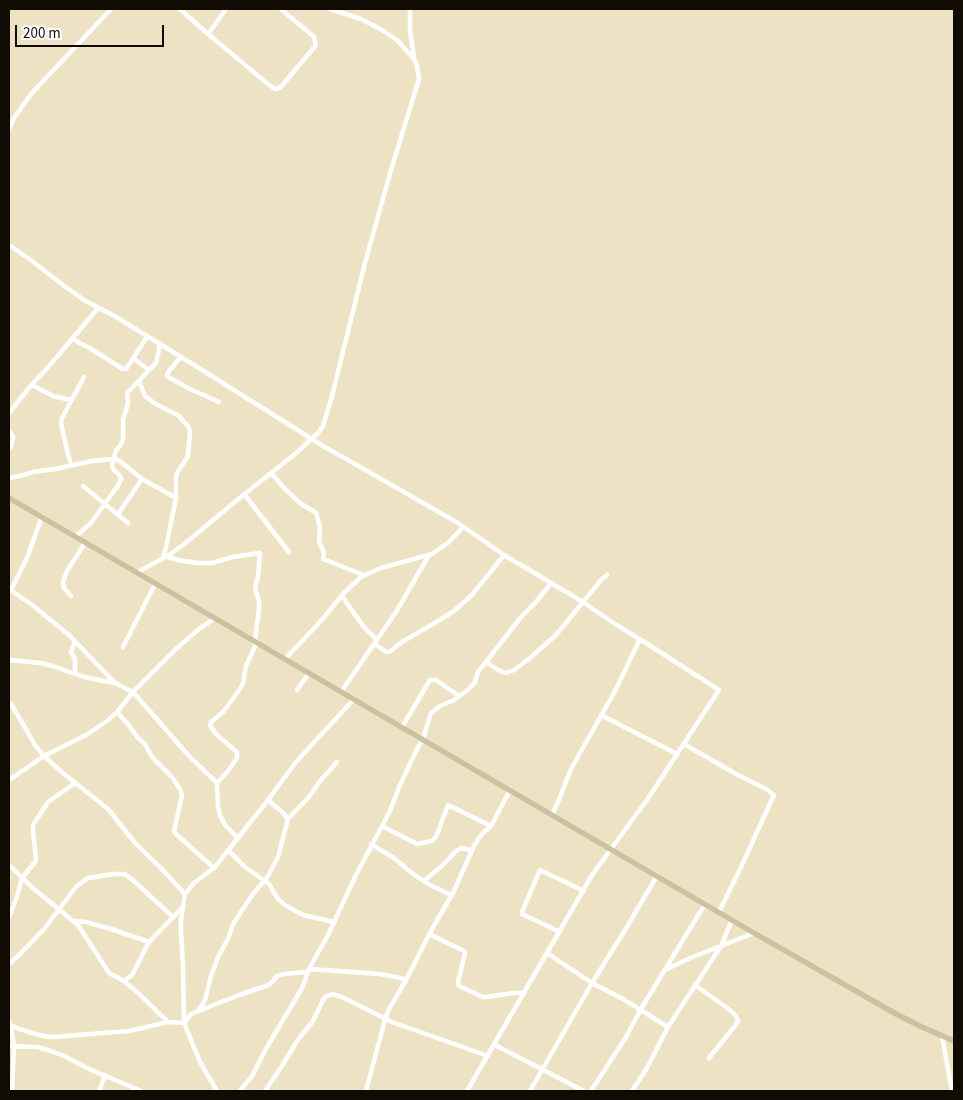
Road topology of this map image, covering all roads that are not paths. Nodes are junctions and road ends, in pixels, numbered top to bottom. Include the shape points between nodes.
1 (111, 9) edge
2 (180, 9) edge
3 (226, 9) edge
4 (281, 9) edge
5 (330, 9) edge
6 (410, 9) edge
7 (208, 34) junction
8 (414, 59) junction
9 (9, 129) edge
10 (9, 245) edge
11 (98, 308) junction
12 (146, 337) junction
13 (73, 339) junction
14 (160, 345) junction
15 (181, 357) junction
16 (132, 360) junction
17 (149, 370) junction
18 (84, 377) dead end
19 (139, 381) junction
20 (32, 385) junction
21 (71, 400) junction
22 (219, 402) dead end
23 (9, 413) edge
24 (9, 431) edge
25 (312, 439) junction
26 (9, 449) edge
27 (114, 459) junction
28 (71, 465) junction
29 (271, 473) junction
30 (9, 478) edge
31 (142, 479) junction
32 (83, 486) dead end
33 (244, 494) junction
34 (9, 498) edge
35 (176, 498) junction
36 (105, 504) junction
37 (118, 514) junction
38 (42, 516) junction
39 (128, 523) dead end
40 (463, 527) junction
41 (75, 537) junction
42 (85, 543) junction
43 (289, 552) dead end
44 (429, 555) junction
45 (504, 555) junction
46 (164, 557) junction
47 (136, 573) junction
48 (364, 574) junction
49 (607, 575) dead end
50 (550, 583) junction
51 (156, 584) junction
52 (10, 590) edge
53 (72, 596) dead end
54 (342, 596) junction
55 (583, 602) junction
56 (215, 618) junction
57 (640, 639) junction
58 (75, 641) junction
59 (256, 642) junction
60 (376, 642) junction
61 (124, 647) dead end
62 (285, 659) junction
63 (9, 660) edge
64 (486, 662) junction
65 (75, 673) junction
66 (309, 673) junction
67 (115, 684) junction
68 (297, 690) dead end
69 (133, 692) junction
70 (341, 692) junction
71 (459, 696) junction
72 (354, 699) junction
73 (11, 704) dead end
74 (117, 712) junction
75 (601, 715) junction
76 (402, 727) junction
77 (423, 739) junction
78 (684, 744) junction
79 (677, 754) junction
80 (44, 756) junction
81 (337, 762) dead end
82 (9, 780) edge
83 (75, 783) junction
84 (217, 783) junction
85 (510, 790) junction
86 (268, 800) junction
87 (552, 815) junction
88 (288, 819) junction
89 (382, 826) junction
90 (491, 826) junction
91 (238, 838) junction
92 (371, 844) junction
93 (610, 849) junction
94 (228, 850) junction
95 (472, 851) junction
96 (9, 865) edge
97 (214, 868) junction
98 (657, 876) junction
99 (22, 878) junction
100 (264, 880) junction
101 (424, 881) junction
102 (584, 891) junction
103 (185, 894) junction
104 (451, 896) junction
105 (705, 904) junction
106 (183, 907) junction
107 (60, 910) junction
108 (719, 912) junction
109 (9, 917) edge
110 (173, 917) junction
111 (732, 920) junction
112 (73, 921) junction
113 (334, 922) junction
114 (560, 932) junction
115 (754, 933) junction
116 (429, 934) junction
117 (149, 942) junction
118 (721, 946) junction
119 (547, 953) junction
120 (9, 964) edge
121 (308, 971) junction
122 (665, 971) junction
123 (406, 980) junction
124 (124, 981) junction
125 (592, 983) junction
126 (695, 986) junction
127 (523, 994) junction
128 (641, 1009) junction
129 (198, 1012) junction
130 (385, 1019) junction
131 (168, 1022) junction
132 (184, 1022) junction
133 (10, 1023) edge
134 (668, 1027) junction
135 (942, 1036) junction
136 (954, 1040) edge
137 (495, 1045) junction
138 (11, 1046) edge
139 (488, 1056) junction
140 (709, 1058) dead end
141 (542, 1070) junction
142 (105, 1075) junction
143 (12, 1091) edge
144 (99, 1091) edge
145 (141, 1091) edge
146 (217, 1091) edge
147 (240, 1091) edge
148 (265, 1091) edge
149 (366, 1091) edge
150 (467, 1091) edge
151 (530, 1091) edge
152 (584, 1091) edge
153 (591, 1091) edge
154 (632, 1091) edge
155 (952, 1091) edge

1 - 9 street via 31,94
2 - 7 street
3 - 7 street
4 - 7 street via 314,37 316,45 280,88 275,89 268,84
5 - 8 street via 388,34
6 - 8 street
8 - 25 street via 419,83 365,263 323,426
10 - 11 street
11 - 12 street
11 - 13 street
12 - 14 street
12 - 16 street
13 - 16 street via 123,369
13 - 20 street
14 - 15 street
14 - 17 street via 156,363
15 - 22 street via 168,377
15 - 25 street
16 - 17 street via 137,360
17 - 19 street
18 - 21 street
19 - 27 street via 127,393 123,439
19 - 35 street via 149,400 180,416 189,428 188,456 177,473
20 - 21 street via 53,396
20 - 23 street
21 - 28 street via 61,423
24 - 26 street via 13,437
25 - 29 street
25 - 40 street
27 - 28 street
27 - 31 street
27 - 36 street via 112,468 121,479
28 - 30 street
29 - 33 street
29 - 48 street via 300,503 316,513 323,559
31 - 35 street
31 - 37 street
32 - 36 street
33 - 43 street
33 - 46 street
34 - 38 main road
35 - 46 street
36 - 37 street
36 - 41 street
37 - 39 street
38 - 41 main road
38 - 52 street via 27,558
40 - 44 street via 449,542
40 - 45 street
41 - 42 main road
42 - 47 main road
42 - 53 street via 63,582
44 - 48 street
44 - 60 street
45 - 50 street
45 - 60 street via 472,595 454,611 389,652
46 - 47 street
46 - 59 street via 212,563 260,553 255,586 259,601
47 - 51 main road
48 - 54 street
49 - 55 street
50 - 55 street
50 - 64 street
51 - 56 main road
51 - 61 street
52 - 58 street
54 - 60 street
54 - 62 street
55 - 57 street
55 - 64 street via 556,635 514,670 503,672
56 - 59 main road
56 - 69 street via 199,629
57 - 75 street
57 - 78 street via 718,690
58 - 65 street via 71,652
58 - 67 street
59 - 62 main road
59 - 84 street via 240,689 210,723 216,734 237,752 237,758
60 - 70 street
62 - 66 main road
63 - 65 street via 40,663
64 - 71 street via 475,682
65 - 67 street
66 - 68 street
66 - 70 main road
67 - 69 street
69 - 74 street
69 - 84 street
70 - 72 main road
71 - 76 street via 436,680 430,680
71 - 77 street via 433,711
72 - 76 main road
72 - 86 street via 296,762
73 - 80 street
74 - 80 street via 86,735
74 - 97 street via 180,789 182,795 174,831
75 - 79 street
75 - 87 street via 571,769
76 - 77 main road
77 - 85 main road
77 - 89 street
78 - 79 street
78 - 108 street via 774,795
79 - 93 street
80 - 82 street
80 - 83 street
81 - 88 street
83 - 99 street via 48,802 34,824 36,858
83 - 103 street via 108,809 136,844
84 - 91 street via 220,816
85 - 87 main road
85 - 90 street
86 - 88 street
86 - 91 street
87 - 93 main road
88 - 100 street via 278,857
89 - 90 street via 417,844 432,841 448,805
89 - 92 street
90 - 95 street via 481,835
91 - 94 street
92 - 101 street
92 - 113 street
93 - 98 main road
93 - 102 street
94 - 97 street
94 - 100 street
95 - 101 street via 462,848 456,851
95 - 104 street
96 - 99 street
97 - 103 street
98 - 105 main road
98 - 125 street
99 - 107 street
99 - 109 street
100 - 113 street via 285,904 303,914
100 - 129 street via 233,924
101 - 104 street
102 - 114 street
102 - 114 street via 540,870 522,914
103 - 106 street
104 - 116 street
105 - 108 main road
105 - 122 street
106 - 110 street
106 - 132 street
107 - 110 street via 69,895 85,880 125,874
107 - 112 street
107 - 120 street
108 - 111 main road
110 - 117 street
111 - 115 main road
111 - 118 street
112 - 117 street
112 - 124 street via 109,973
113 - 121 street
114 - 119 street
115 - 118 street
115 - 135 main road via 898,1015
116 - 123 street
116 - 127 street via 464,951 459,986 483,997
117 - 124 street via 132,975
118 - 122 street
118 - 126 street
119 - 125 street
119 - 127 street
121 - 123 street via 380,974
121 - 129 street via 277,976 269,985
121 - 147 street via 302,988 252,1076
122 - 128 street
123 - 130 street
124 - 131 street
125 - 128 street
125 - 141 street
126 - 134 street
126 - 140 street via 730,1010 738,1021
127 - 137 street
128 - 134 street
128 - 153 street
129 - 132 street
130 - 139 street
130 - 148 street via 342,997 328,995
130 - 149 street
131 - 132 street
131 - 133 street via 129,1031 53,1036 35,1034
132 - 146 street via 200,1062
133 - 138 street
134 - 154 street
135 - 136 main road
135 - 155 street
137 - 139 street
137 - 141 street
138 - 142 street via 48,1050
138 - 143 street
139 - 150 street
141 - 151 street
141 - 152 street
142 - 144 street
142 - 145 street

